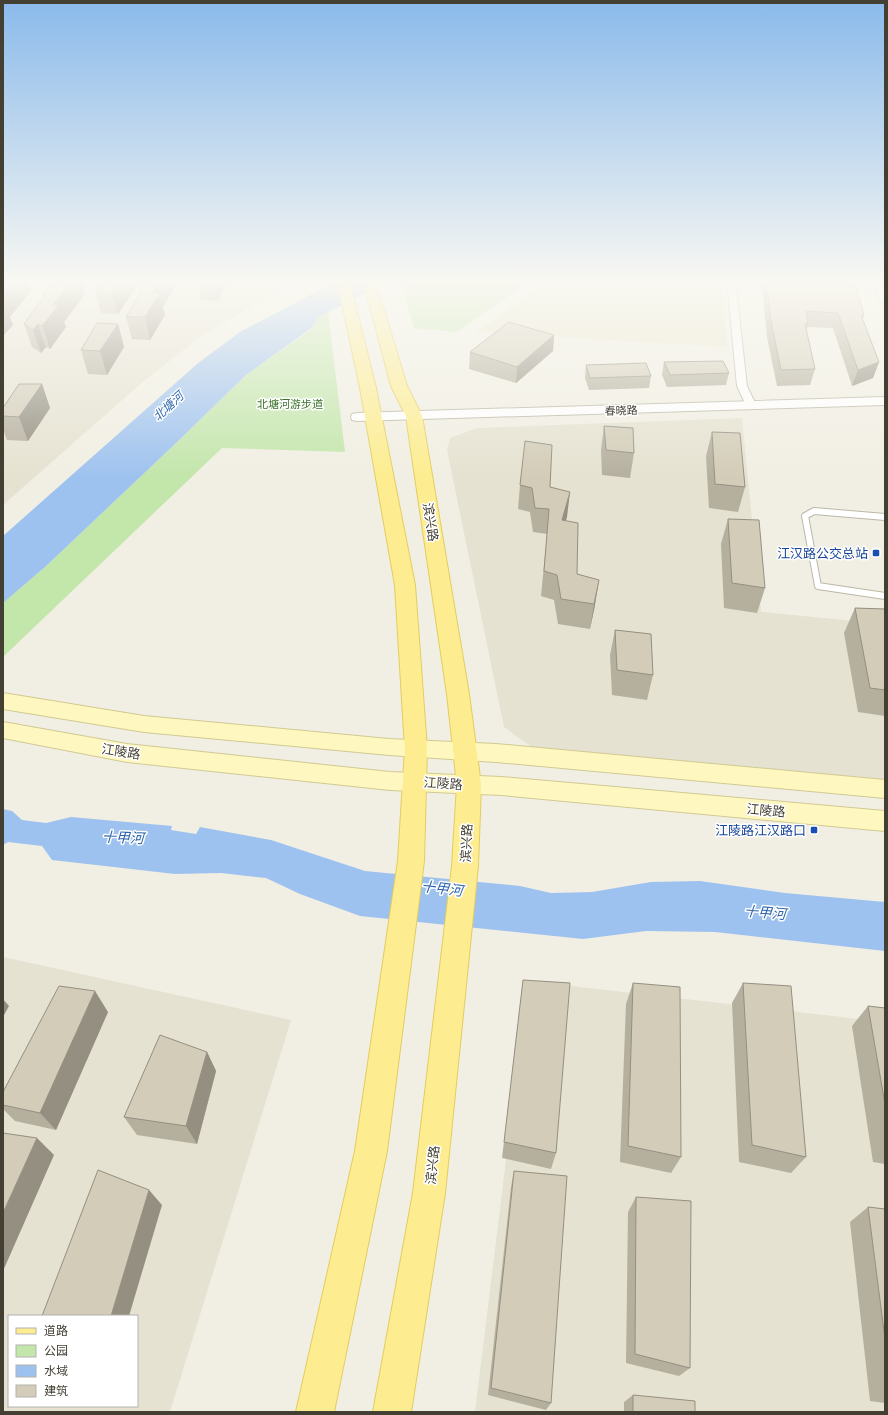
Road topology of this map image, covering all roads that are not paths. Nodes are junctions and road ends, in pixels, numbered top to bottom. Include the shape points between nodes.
1 (358, 346) edge
2 (388, 346) edge
3 (738, 346) edge
4 (885, 401) edge
5 (752, 405) junction
6 (414, 416) junction
7 (365, 417) junction
8 (885, 516) edge
9 (885, 596) edge
10 (3, 701) edge
11 (3, 730) edge
12 (416, 749) junction
13 (466, 752) junction
14 (415, 781) junction
15 (469, 785) junction
16 (885, 789) edge
17 (885, 821) edge
18 (315, 1412) edge
19 (392, 1412) edge

1 - 7 main road via 368,388
2 - 6 main road, 滨兴路 via 399,386
3 - 5 street via 742,386
4 - 5 street, 春晓路
5 - 6 street, 春晓路
6 - 7 street, 春晓路
6 - 13 main road, 滨兴路
7 - 12 main road via 406,585
8 - 9 lane via 814,511 806,516 818,586
10 - 12 main road via 144,724
11 - 14 main road, 江陵路 via 128,753 390,781
12 - 13 main road
12 - 14 main road
13 - 15 main road, 滨兴路
13 - 16 main road via 496,752
14 - 15 main road, 江陵路
14 - 18 main road via 411,861 371,1151
15 - 17 main road, 江陵路
15 - 19 main road, 滨兴路 via 465,866 429,1193

